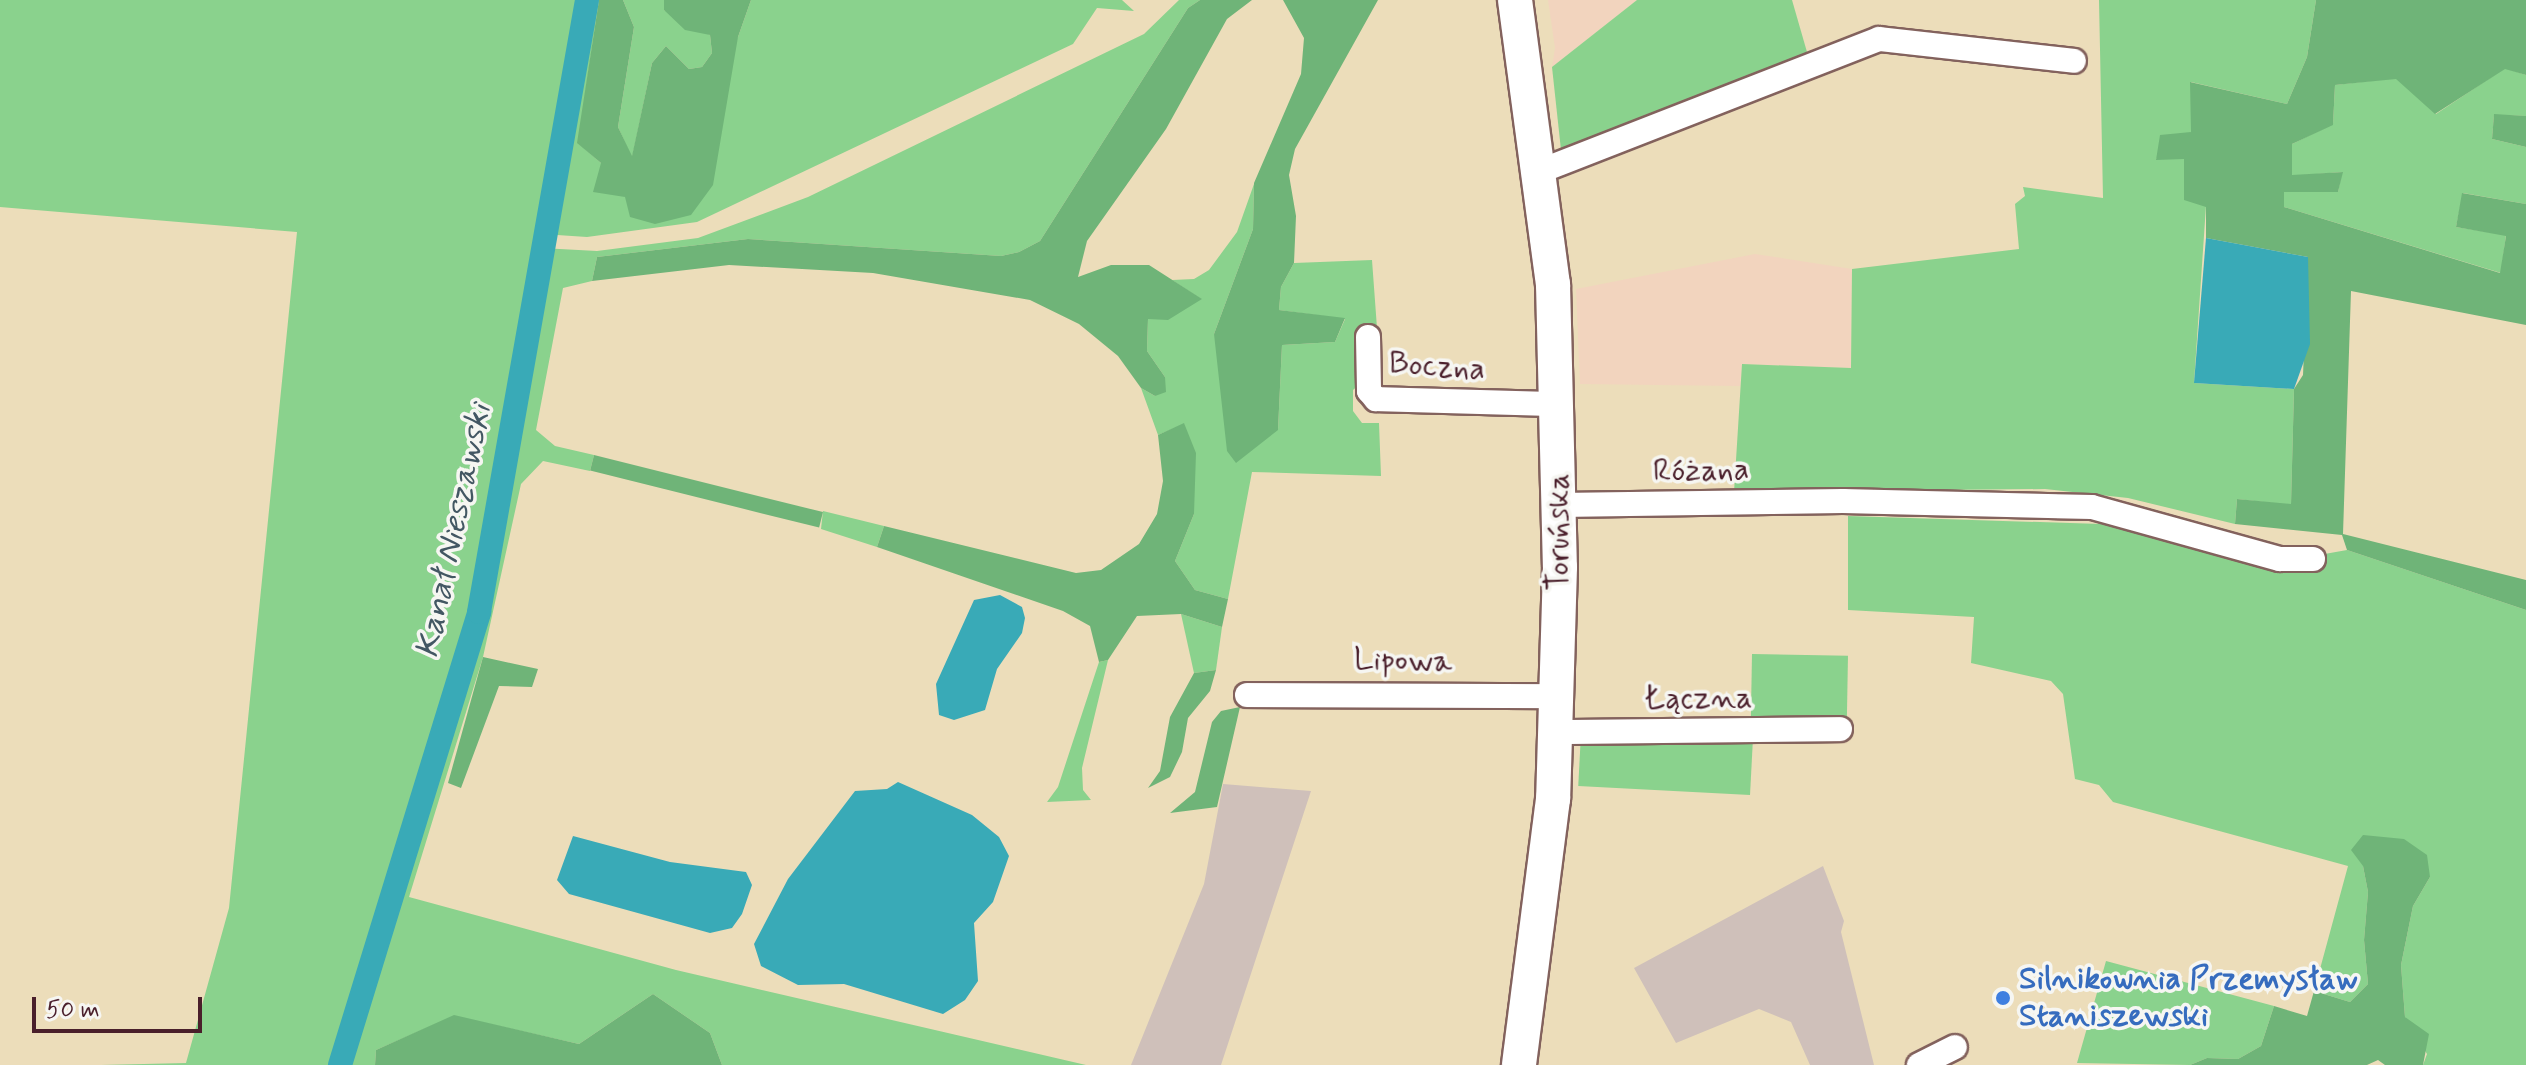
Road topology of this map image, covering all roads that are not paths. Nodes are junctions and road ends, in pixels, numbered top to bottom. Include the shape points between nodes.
1 (1515, 0) edge
2 (2074, 61) dead end
3 (1538, 172) junction
4 (1368, 337) dead end
5 (1557, 404) junction
6 (1559, 505) junction
7 (2313, 559) dead end
8 (1247, 695) dead end
9 (1558, 696) junction
10 (1840, 729) dead end
11 (1557, 732) junction
12 (1955, 1047) dead end
13 (1519, 1065) edge
14 (1919, 1065) edge

1 - 3 main road, Toruńska
2 - 3 street via 1879,39
3 - 5 main road, Toruńska via 1553,284
4 - 5 street, Boczna via 1369,391 1376,399
5 - 6 main road, Toruńska
6 - 7 street, Różana via 1843,501 2092,507 2280,559
6 - 9 main road, Toruńska
8 - 9 street, Lipowa
9 - 11 main road, Toruńska
10 - 11 street, Łączna
11 - 13 main road, Toruńska via 1543,910
12 - 14 street

